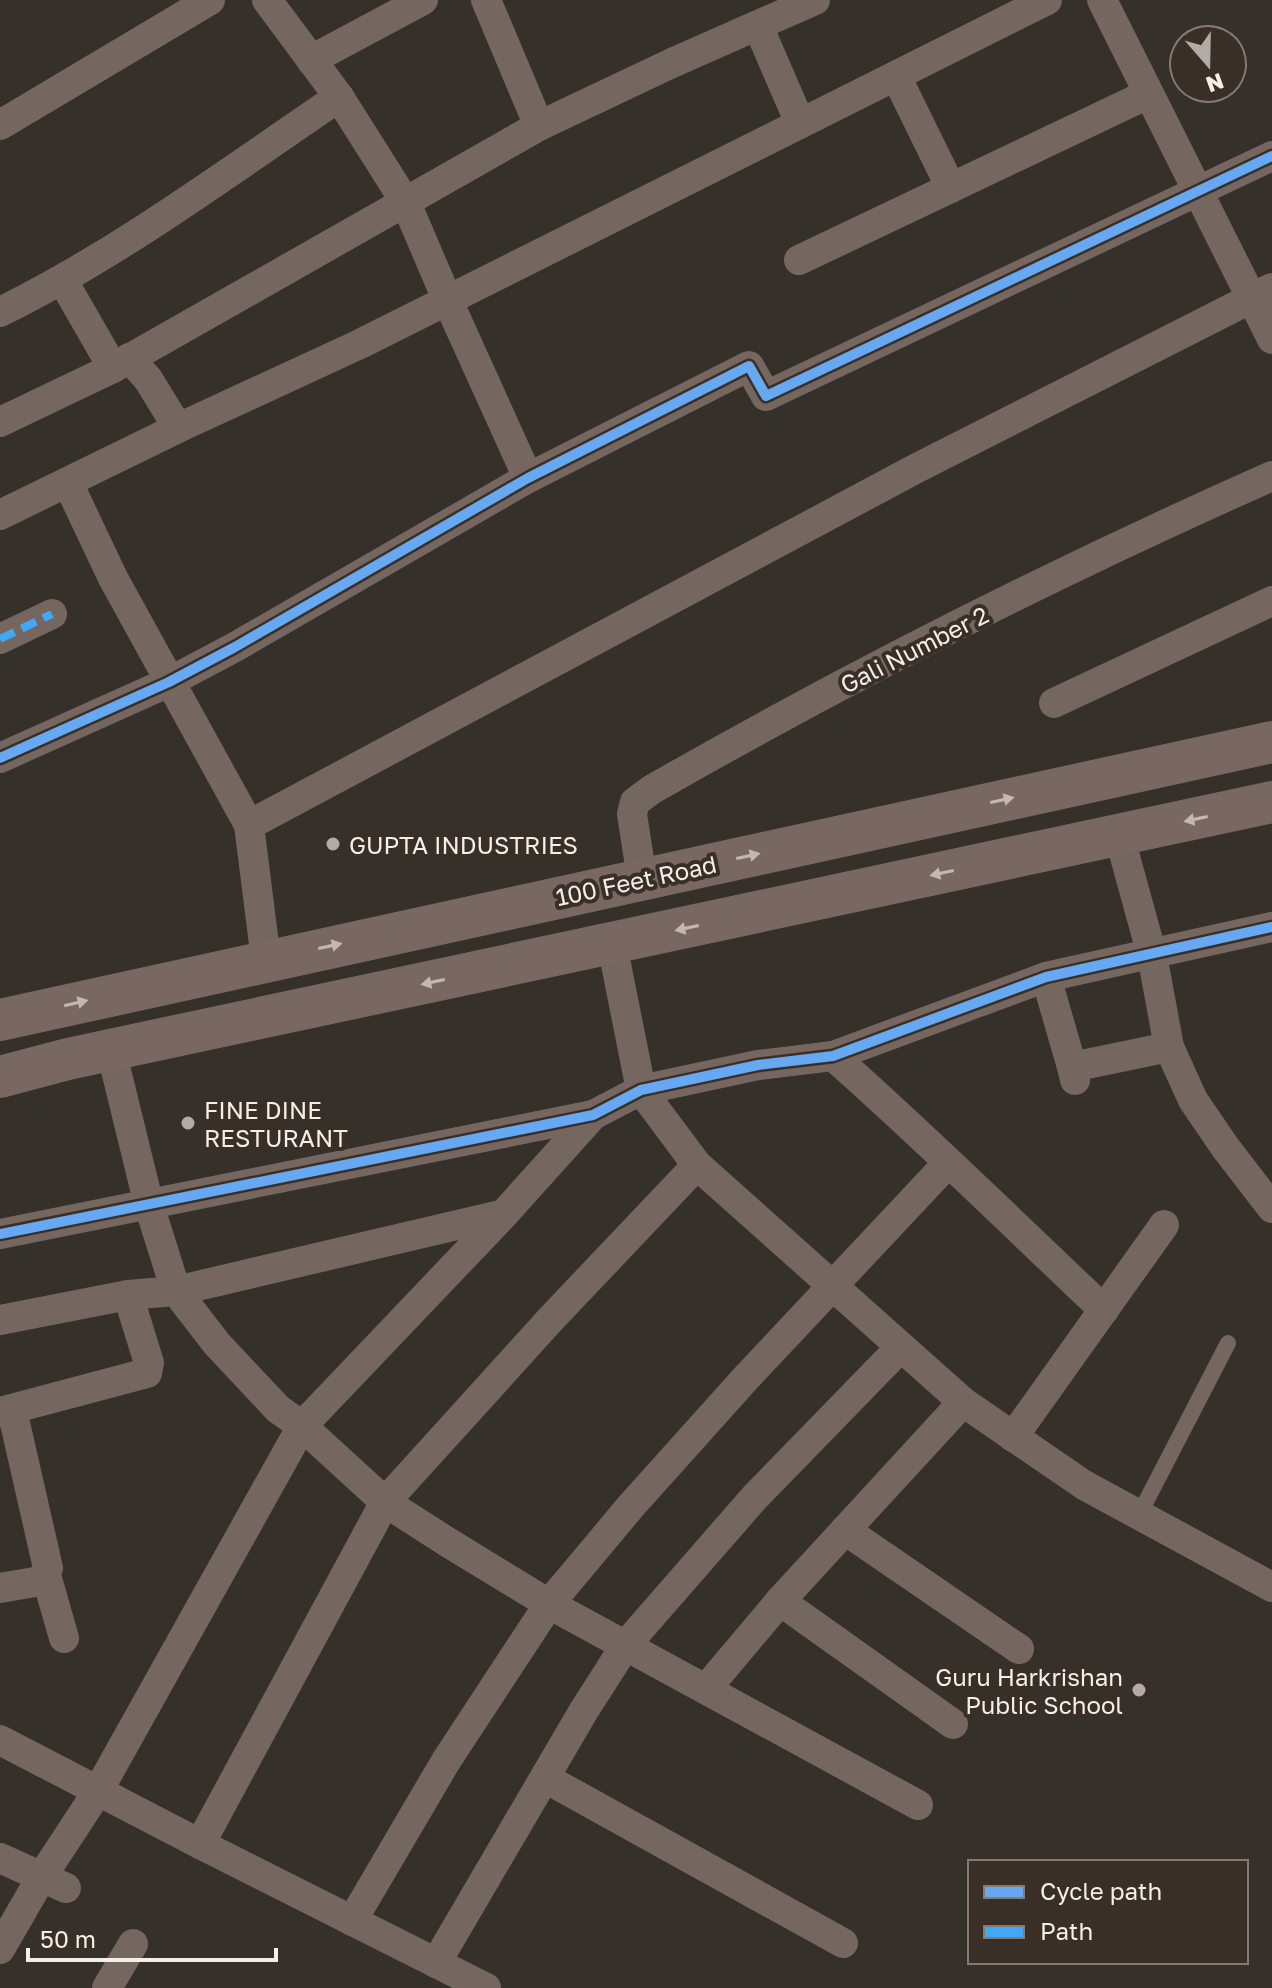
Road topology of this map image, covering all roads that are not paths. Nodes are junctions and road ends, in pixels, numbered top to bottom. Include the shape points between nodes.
1 (210, 0) edge
2 (267, 0) edge
3 (423, 0) edge
4 (486, 0) edge
5 (815, 0) edge
6 (1047, 0) edge
7 (1102, 0) edge
8 (772, 14) edge
9 (311, 60) junction
10 (896, 76) junction
11 (1148, 94) junction
12 (339, 97) junction
13 (800, 123) junction
14 (0, 125) edge
15 (539, 126) junction
16 (1272, 156) edge
17 (951, 188) junction
18 (1197, 192) junction
19 (406, 203) junction
20 (799, 260) dead end
21 (63, 281) junction
22 (1261, 293) edge
23 (447, 299) junction
24 (0, 312) edge
25 (1272, 339) edge
26 (121, 363) junction
27 (0, 422) edge
28 (178, 428) junction
29 (1272, 476) edge
30 (528, 478) junction
31 (68, 483) junction
32 (0, 515) edge
33 (1272, 601) edge
34 (52, 614) dead end
35 (0, 639) edge
36 (169, 682) junction
37 (1054, 703) dead end
38 (1272, 742) edge
39 (0, 758) edge
40 (1272, 802) edge
41 (249, 825) junction
42 (1119, 835) junction
43 (642, 879) junction
44 (601, 887) junction
45 (1272, 927) edge
46 (612, 944) junction
47 (1152, 955) junction
48 (266, 960) junction
49 (1046, 977) junction
50 (0, 1020) edge
51 (1169, 1047) junction
52 (111, 1050) junction
53 (833, 1056) junction
54 (0, 1077) edge
55 (641, 1090) junction
56 (593, 1115) junction
57 (948, 1163) junction
58 (697, 1165) junction
59 (149, 1205) junction
60 (1272, 1208) edge
61 (504, 1214) junction
62 (1164, 1225) dead end
63 (0, 1234) edge
64 (833, 1287) junction
65 (176, 1291) junction
66 (128, 1295) junction
67 (1104, 1310) junction
68 (0, 1320) edge
69 (1228, 1343) dead end
70 (900, 1348) junction
71 (963, 1402) junction
72 (6, 1411) edge
73 (302, 1426) junction
74 (1013, 1437) junction
75 (385, 1502) junction
76 (1139, 1515) junction
77 (845, 1530) junction
78 (46, 1575) junction
79 (1272, 1587) edge
80 (0, 1588) edge
81 (780, 1601) junction
82 (549, 1604) junction
83 (64, 1638) dead end
84 (625, 1646) junction
85 (1019, 1649) dead end
86 (706, 1689) junction
87 (953, 1724) dead end
88 (0, 1740) edge
89 (545, 1778) junction
90 (98, 1791) junction
91 (918, 1805) dead end
92 (200, 1844) junction
93 (0, 1858) edge
94 (54, 1883) junction
95 (352, 1921) junction
96 (843, 1943) dead end
97 (133, 1944) dead end
98 (0, 1949) edge
99 (436, 1963) junction
100 (107, 1988) edge
101 (486, 1988) edge

1 - 14 street
2 - 9 street
3 - 9 street
4 - 15 street
5 - 8 street
6 - 10 street
7 - 11 street
8 - 13 street
8 - 15 street
9 - 12 street
10 - 13 street
10 - 17 street
11 - 17 street
11 - 18 street
12 - 19 street
12 - 21 street
13 - 23 street
15 - 19 street
16 - 18 street
17 - 20 street
18 - 22 street
18 - 30 street via 766,396 749,366
19 - 23 street
19 - 26 street
21 - 24 street
21 - 26 street
22 - 25 street
22 - 41 street via 720,571
23 - 28 street
23 - 30 street
26 - 27 street
26 - 28 street via 148,379
28 - 31 street
29 - 43 street, Gali Number 2 via 821,695 651,790 635,802 632,814
30 - 36 street
31 - 32 street
31 - 36 street
33 - 37 street
34 - 35 street
36 - 39 street
36 - 41 street
43 -> 38 main road, 100 Feet Road
40 -> 42 main road
41 - 48 street
42 -> 46 main road
42 - 47 street
43 - 44 main road, 100 Feet Road
44 - 46 main road
48 -> 44 main road, 100 Feet Road
45 - 47 street
46 -> 52 main road
46 - 55 street
47 - 49 street
47 - 51 street
50 -> 48 main road, 100 Feet Road
49 - 51 street via 1073,1074
49 - 53 street
51 - 60 street via 1193,1100
52 - 54 main road
52 - 59 street
53 - 55 street via 758,1065
53 - 57 street
55 - 56 street
55 - 58 street
56 - 59 street
56 - 61 street
57 - 64 street
57 - 67 street
58 - 64 street
58 - 75 street
59 - 63 street
59 - 65 street
61 - 65 street
61 - 73 street
62 - 67 street
64 - 70 street
64 - 82 street via 631,1506
65 - 66 street
65 - 73 street via 217,1344 278,1409
66 - 68 street
66 - 72 street via 149,1363 147,1373
67 - 74 street
69 - 76 lane
70 - 71 street
70 - 84 street via 754,1498
71 - 74 street
71 - 77 street
72 - 78 street via 46,1556
73 - 75 street
73 - 90 street
74 - 76 street
75 - 82 street
75 - 92 street
76 - 79 street
77 - 81 street
77 - 85 street
78 - 80 street via 41,1581
78 - 83 street
81 - 86 street
81 - 87 street
82 - 84 street
82 - 95 street via 446,1761
84 - 86 street
84 - 89 street
86 - 91 street
88 - 90 street
89 - 96 street
89 - 99 street
90 - 92 street
90 - 94 street
92 - 95 street
93 - 94 street
94 - 98 street
95 - 99 street
97 - 100 street
99 - 101 street

